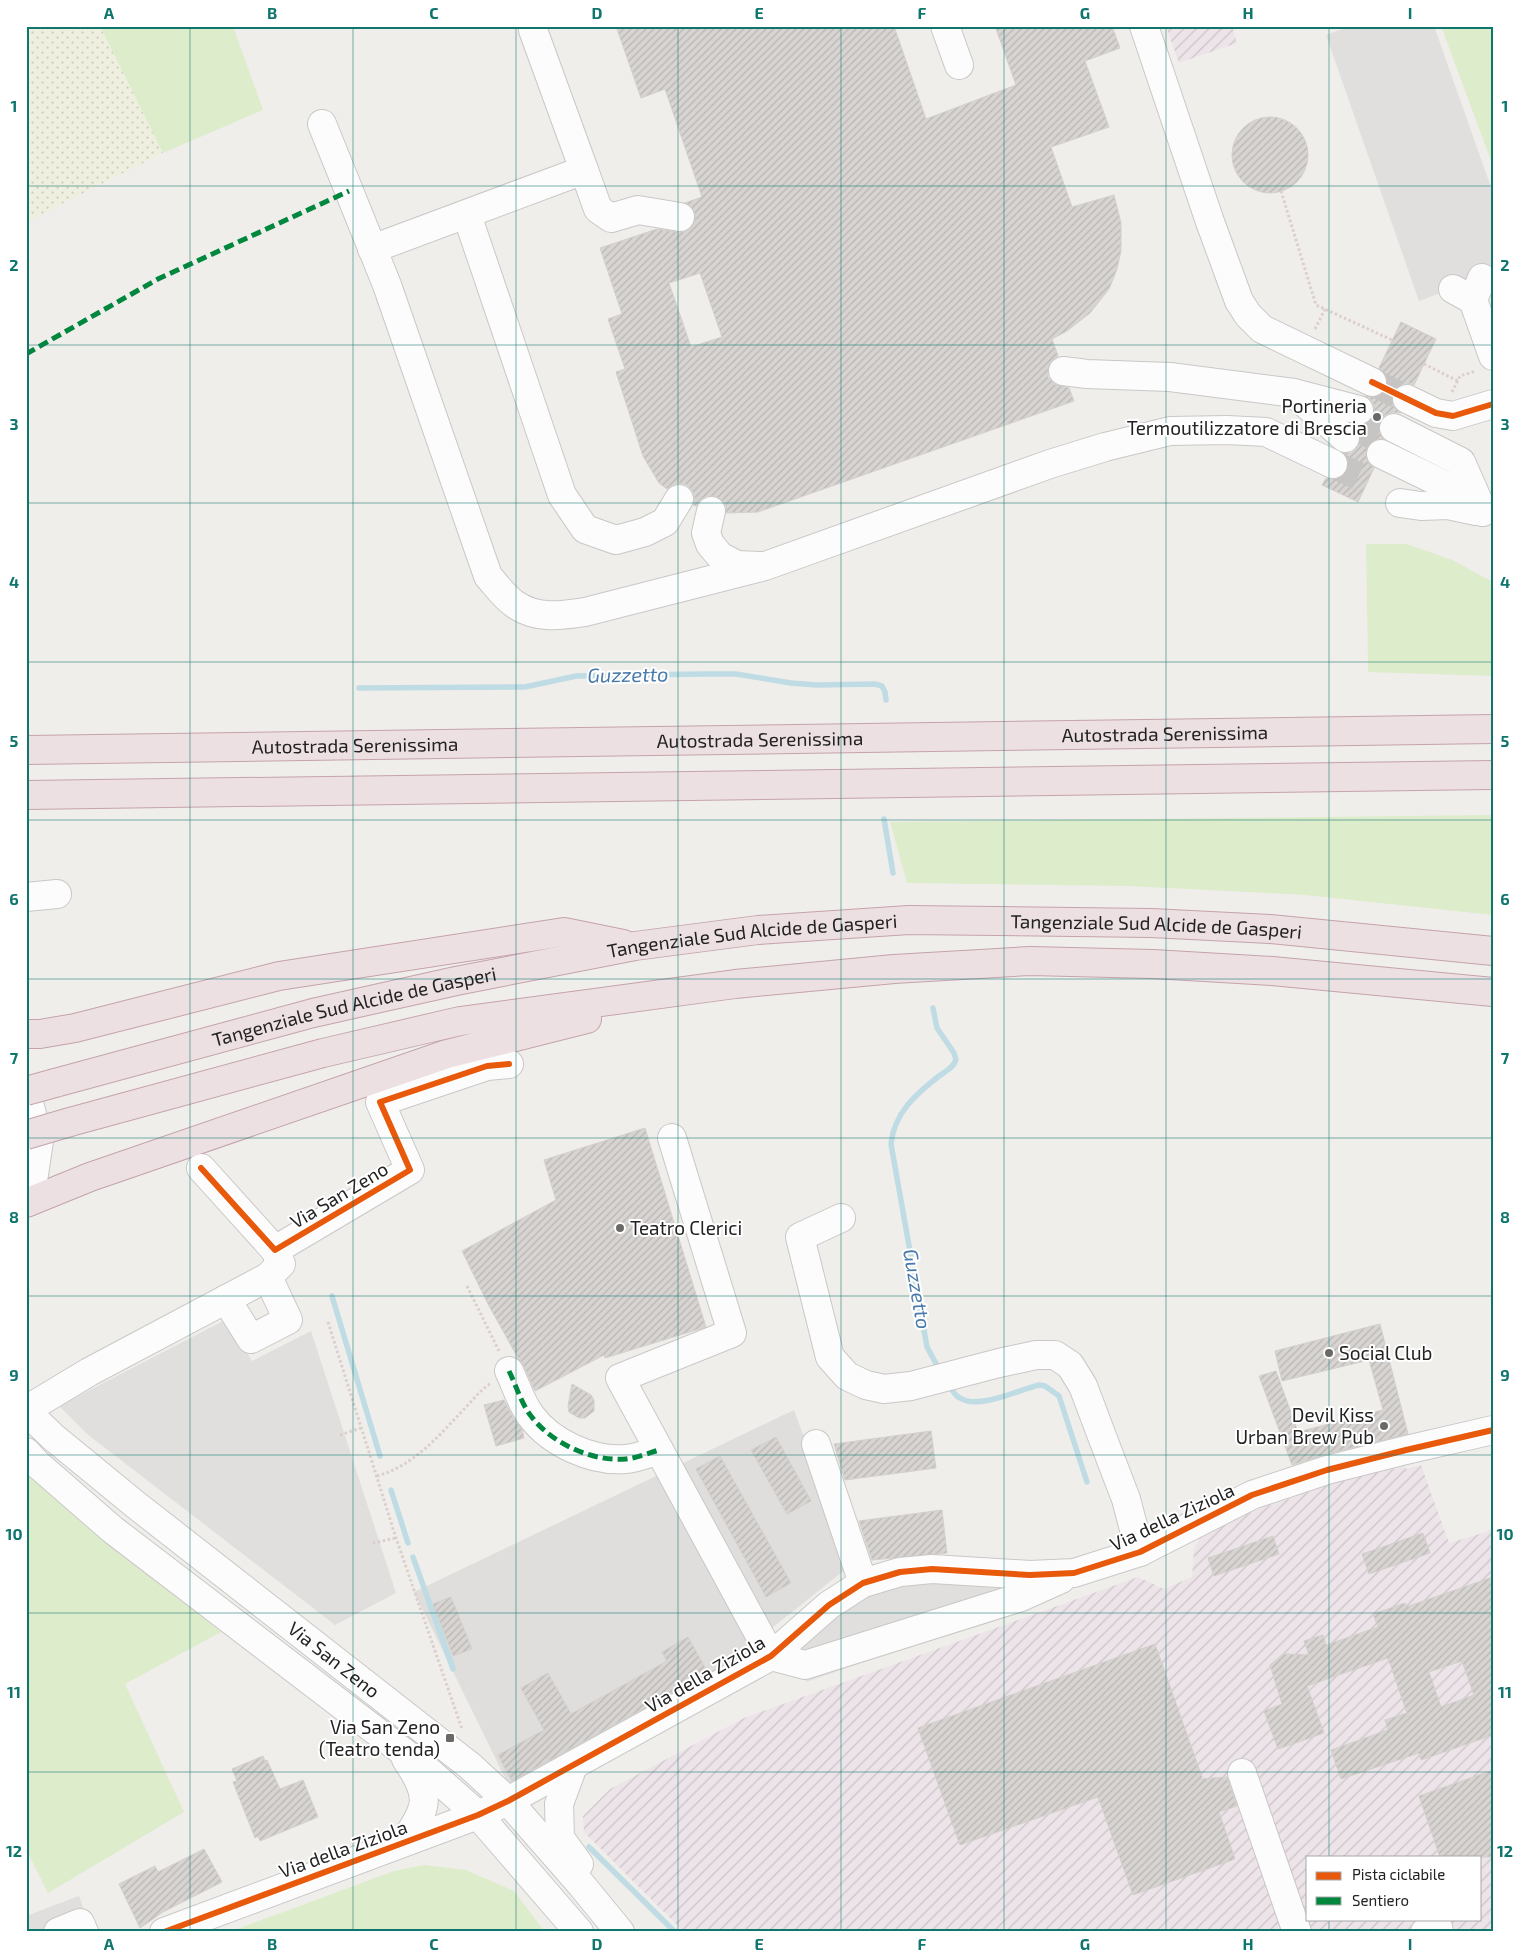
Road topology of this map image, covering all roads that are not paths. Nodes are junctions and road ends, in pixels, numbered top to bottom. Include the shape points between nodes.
1 (534, 26) edge
2 (945, 26) edge
3 (1144, 26) edge
4 (958, 65) dead end
5 (322, 124) dead end
6 (584, 170) junction
7 (467, 215) junction
8 (680, 217) dead end
9 (372, 249) junction
10 (1469, 289) dead end
11 (1489, 362) edge
12 (1063, 371) dead end
13 (1372, 382) tunnel mouth
14 (1407, 399) tunnel mouth
15 (1493, 404) edge
16 (1352, 424) tunnel mouth
17 (1387, 442) tunnel mouth
18 (1333, 464) tunnel mouth
19 (679, 498) dead end
20 (1400, 503) dead end
21 (711, 511) dead end
22 (1488, 514) edge
23 (765, 566) junction
24 (1493, 729) edge
25 (26, 750) edge
26 (1493, 775) edge
27 (26, 795) edge
28 (57, 894) dead end
29 (26, 897) edge
30 (634, 946) junction
31 (1493, 951) edge
32 (1493, 992) edge
33 (666, 993) junction
34 (26, 1034) edge
35 (509, 1064) dead end
36 (26, 1091) edge
37 (26, 1135) edge
38 (672, 1138) dead end
39 (201, 1168) dead end
40 (26, 1196) edge
41 (26, 1203) edge
42 (841, 1218) dead end
43 (275, 1250) junction
44 (268, 1277) junction
45 (226, 1299) junction
46 (508, 1371) road end
47 (26, 1411) edge
48 (1493, 1430) edge
49 (816, 1444) dead end
50 (659, 1450) junction
51 (26, 1452) edge
52 (1140, 1552) junction
53 (1074, 1573) junction
54 (863, 1583) junction
55 (771, 1656) junction
56 (398, 1748) junction
57 (573, 1766) junction
58 (1242, 1773) dead end
59 (508, 1801) junction
60 (478, 1815) junction
61 (404, 1842) junction
62 (58, 1932) edge
63 (84, 1932) edge
64 (164, 1932) edge
65 (579, 1932) edge
66 (621, 1932) edge
67 (1297, 1932) edge
68 (1425, 1932) edge
69 (1439, 1932) edge

1 - 6 street
2 - 4 street
3 - 13 street via 1239,301 1262,329
5 - 9 street
6 - 7 street
6 - 8 street via 598,208 611,218 638,210
7 - 9 street
7 - 19 street via 562,495 585,529 616,540 645,532 664,522
9 - 23 street via 488,576 515,604 537,614 558,617
10 - 11 street
12 - 16 street via 1170,377 1294,394
14 - 15 street via 1453,416
17 - 22 street via 1454,475
18 - 23 street via 1266,432 1170,431 1050,464
20 - 22 street via 1448,505
21 - 23 street via 706,532 710,544 720,556 737,565
24 - 25 highway, Autostrada Serenissima
26 - 27 highway
28 - 29 street
30 - 31 highway, Tangenziale Sud Alcide de Gasperi via 758,930 909,920 988,920 1260,928
30 - 34 highway via 564,932 279,976 75,1028
30 - 36 highway, Tangenziale Sud Alcide de Gasperi, bridge via 313,1013
32 - 33 highway, Tangenziale Sud Alcide de Gasperi via 1272,971 1030,961 884,970
33 - 37 highway, Tangenziale Sud Alcide de Gasperi, bridge via 460,1021 323,1053
33 - 41 highway via 628,1009 447,1054 90,1177
35 - 43 street, Via San Zeno via 487,1066 380,1102 410,1170
36 - 40 street via 39,1141 33,1181
38 - 50 street via 732,1333 620,1378
39 - 43 street, Via San Zeno
42 - 52 street via 800,1237 830,1357 847,1376 884,1389 911,1386 1036,1355 1055,1355 1070,1365 1083,1386 1126,1499
43 - 44 street, Via San Zeno via 281,1264
44 - 45 street, Via San Zeno
44 - 45 street via 288,1320 252,1339
45 - 47 street, Via San Zeno via 89,1372
46 - 50 street via 530,1415 549,1434 571,1447 596,1457 626,1459
47 - 59 street, Via San Zeno via 136,1505 470,1766
48 - 52 street, Via della Ziziola via 1327,1470 1252,1495
49 - 54 street
50 - 55 street
51 - 56 street, Via San Zeno via 113,1530
52 - 53 street, Via della Ziziola
53 - 54 street, Via della Ziziola via 1030,1575 932,1569 900,1572
53 - 55 street, Via della Ziziola via 1021,1597 805,1665
54 - 55 street, Via della Ziziola via 828,1605
55 - 57 street, Via della Ziziola
56 - 60 street, Via San Zeno
56 - 61 street via 419,1778 426,1798 420,1817
57 - 59 street, Via della Ziziola
57 - 66 street via 559,1804 560,1838 612,1905
58 - 67 street
59 - 60 street, Via della Ziziola
59 - 66 street, Via San Zeno
60 - 61 street, Via della Ziziola
60 - 65 street, Via San Zeno
61 - 64 street, Via della Ziziola
62 - 63 street via 80,1923
68 - 69 street via 1438,1927

